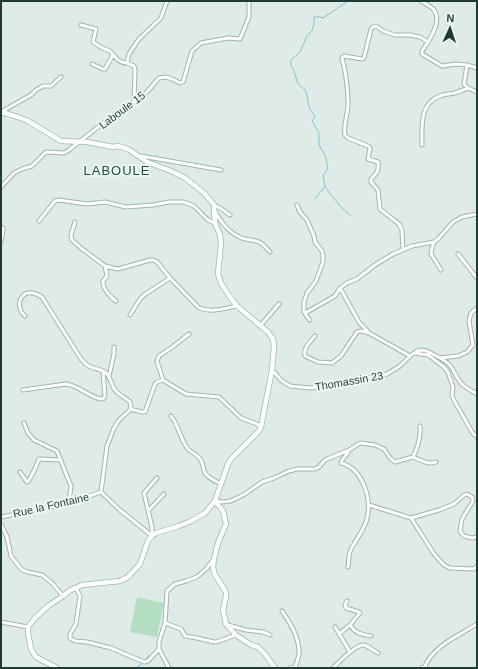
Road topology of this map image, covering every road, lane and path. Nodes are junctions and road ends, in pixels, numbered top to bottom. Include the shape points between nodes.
1 (167, 1) edge
2 (249, 1) edge
3 (421, 1) edge
4 (81, 25) dead end
5 (428, 42) junction
6 (114, 55) junction
7 (127, 63) junction
8 (92, 64) dead end
9 (467, 65) junction
10 (477, 68) edge
11 (61, 77) dead end
12 (468, 88) junction
13 (477, 92) edge
14 (134, 102) junction
15 (1, 112) edge
16 (79, 141) junction
17 (422, 146) dead end
18 (139, 156) junction
19 (221, 170) dead end
20 (1, 187) edge
21 (214, 205) junction
22 (296, 205) dead end
23 (215, 212) junction
24 (477, 214) edge
25 (230, 215) dead end
26 (39, 221) dead end
27 (75, 222) dead end
28 (215, 223) junction
29 (1, 227) edge
30 (1, 242) edge
31 (434, 242) junction
32 (403, 250) junction
33 (270, 252) dead end
34 (458, 254) dead end
35 (104, 266) junction
36 (441, 270) dead end
37 (170, 278) junction
38 (477, 278) edge
39 (340, 288) junction
40 (116, 301) dead end
41 (279, 304) dead end
42 (237, 306) junction
43 (477, 308) edge
44 (304, 312) junction
45 (130, 315) dead end
46 (24, 316) dead end
47 (310, 320) dead end
48 (260, 326) junction
49 (369, 333) junction
50 (189, 334) dead end
51 (315, 336) dead end
52 (114, 347) dead end
53 (414, 353) junction
54 (410, 356) junction
55 (418, 357) dead end
56 (440, 358) junction
57 (272, 370) junction
58 (103, 371) junction
59 (109, 376) junction
60 (163, 380) junction
61 (23, 390) dead end
62 (477, 394) edge
63 (130, 409) junction
64 (171, 416) dead end
65 (24, 422) dead end
66 (420, 426) dead end
67 (261, 427) junction
68 (477, 437) edge
69 (349, 450) junction
70 (413, 457) junction
71 (61, 460) junction
72 (436, 462) dead end
73 (20, 472) dead end
74 (157, 478) dead end
75 (221, 484) junction
76 (101, 492) junction
77 (164, 494) dead end
78 (214, 501) junction
79 (69, 503) junction
80 (369, 505) junction
81 (148, 511) junction
82 (1, 516) edge
83 (411, 518) junction
84 (1, 524) edge
85 (152, 536) junction
86 (477, 537) edge
87 (214, 559) junction
88 (477, 566) edge
89 (348, 567) dead end
90 (76, 588) junction
91 (63, 596) junction
92 (347, 601) dead end
93 (282, 611) dead end
94 (1, 622) edge
95 (165, 623) junction
96 (226, 624) junction
97 (477, 624) edge
98 (350, 625) junction
99 (28, 627) junction
100 (335, 627) dead end
101 (270, 634) dead end
102 (339, 634) junction
103 (236, 635) junction
104 (371, 636) dead end
105 (159, 649) junction
106 (350, 652) junction
107 (378, 653) dead end
108 (58, 668) edge
109 (169, 668) edge
110 (275, 668) edge
111 (291, 668) edge
112 (295, 668) edge
113 (333, 668) edge
114 (424, 668) edge

1 - 7 street via 161,18 139,39 128,54
2 - 14 street, Laboule 15 via 249,17 240,39 228,38 201,43 192,51 183,82 166,77 159,78
3 - 5 street via 433,8 437,15 437,22
4 - 6 street via 96,29 93,42 110,50
5 - 9 street via 422,54 442,66
5 - 32 street via 420,37 389,33 376,26 371,29 364,58 342,58 348,88 345,135 368,146 368,159 378,162 379,168 371,182 378,190 380,209 401,227
6 - 7 street via 120,62
6 - 8 street via 105,69
7 - 14 street via 134,66 135,70
9 - 10 street
9 - 12 street via 464,84
11 - 15 street via 51,86 42,86
12 - 13 street
12 - 17 street via 430,100 422,120
14 - 16 street, Laboule 15
15 - 16 main road via 28,121 61,142
16 - 18 main road via 118,146
16 - 20 street, Laboule 15 via 64,153 46,152 32,166 14,173
18 - 19 street
18 - 21 main road via 185,178
21 - 23 main road
21 - 25 street
22 - 44 street via 307,220 323,255 316,281 304,302
23 - 28 main road
23 - 33 street via 225,227 233,233 243,239 262,243
24 - 31 street via 453,222
26 - 28 street via 55,201 59,200 87,204 105,202 126,207 184,202 194,206 208,220
27 - 35 street via 72,240
28 - 42 main road via 221,244 218,274 221,283
29 - 30 street
31 - 32 street
31 - 36 street via 431,254
32 - 39 street
34 - 38 street
35 - 37 street via 118,268 153,260
35 - 40 street via 107,276 104,284 110,297
37 - 42 street via 203,309
37 - 45 street via 144,295
39 - 44 street via 335,296
39 - 49 street via 359,322
41 - 48 street
42 - 48 main road
43 - 56 street via 471,313 469,321 473,345 467,352 458,356
44 - 47 street
46 - 58 street via 19,307 23,295 27,292 42,297 80,359 85,364
48 - 57 main road via 273,340
49 - 51 street via 357,332 341,356 332,362 318,362 305,356 307,345
49 - 54 street
50 - 60 street via 159,356 157,361
52 - 59 street
53 - 54 street, Thomassin 23
53 - 55 street
53 - 56 street via 422,350
53 - 68 street via 428,355 448,372 453,398
54 - 57 street, Thomassin 23 via 387,374 310,388 290,386
56 - 62 street via 451,366 463,385
57 - 67 main road
58 - 59 street
58 - 61 street via 103,399 71,384
59 - 63 street via 116,391 130,402
60 - 63 street via 156,383 145,412
60 - 67 street via 186,394 219,397 241,418
63 - 76 street via 116,424 107,446
64 - 75 street via 189,450 201,460 204,472
65 - 71 street via 34,440 56,450
66 - 70 street via 421,434
67 - 75 main road via 231,459
69 - 70 street via 360,443 384,449 395,462
69 - 78 street via 325,460 319,467 297,468 262,482 231,500
69 - 80 street via 341,463 349,465 365,486
70 - 72 street via 426,463
71 - 73 street via 39,459 28,482
71 - 79 street via 71,486
74 - 81 street via 144,492
75 - 78 main road
76 - 79 street, Rue la Fontaine
76 - 85 street
77 - 81 street
78 - 85 main road via 204,513 192,521
78 - 87 main road via 224,511 226,524
79 - 82 street, Rue la Fontaine
80 - 83 street
80 - 89 street via 366,521 350,552
81 - 85 street
83 - 86 street via 454,504 467,494 473,501 462,519 460,531 464,536
83 - 88 street via 444,565 450,568 474,569
84 - 91 street via 11,556 22,570 42,575
85 - 90 main road via 140,564 128,577 120,581 82,585
87 - 95 street via 197,577 175,584 167,592
87 - 96 main road via 213,570 226,592 223,610
90 - 91 main road
90 - 105 street via 80,596 76,624 70,634 71,639 111,648 144,662
91 - 99 main road via 48,606
92 - 98 street via 346,608 360,613
93 - 112 street via 296,636 299,656
94 - 99 street
95 - 103 street via 180,629 185,636 214,642
95 - 105 street
96 - 101 street
96 - 103 main road
97 - 114 street via 440,646 427,660
98 - 102 street
98 - 104 street via 355,632
99 - 108 main road via 31,649 36,657
100 - 102 street
102 - 106 street
103 - 110 main road via 258,647
105 - 109 street
106 - 107 street via 362,645
106 - 113 street
111 - 112 main road

